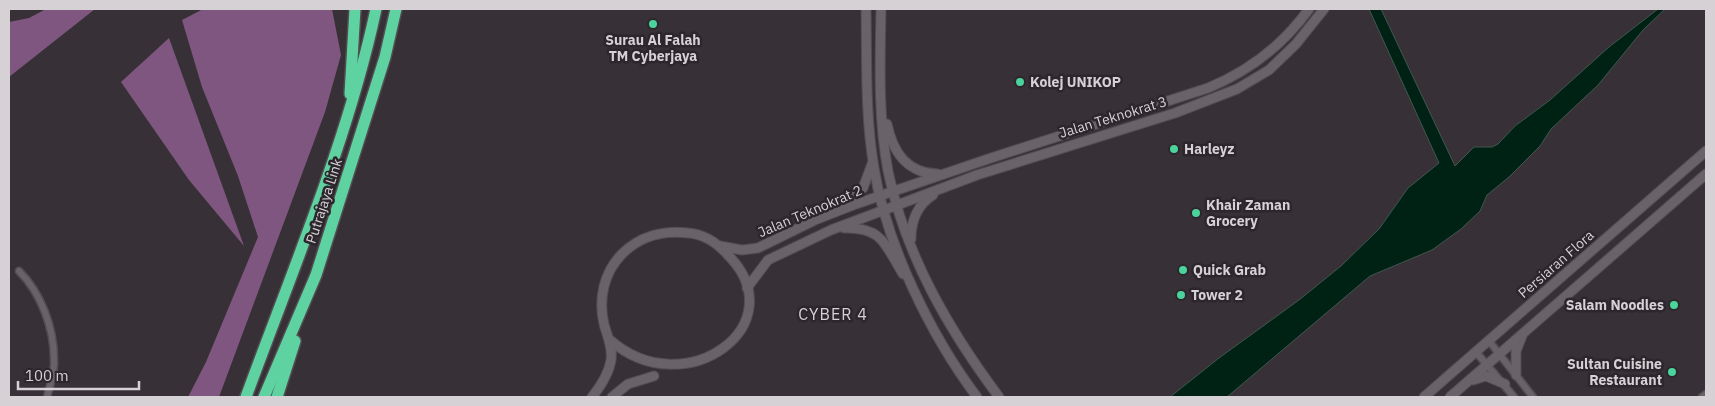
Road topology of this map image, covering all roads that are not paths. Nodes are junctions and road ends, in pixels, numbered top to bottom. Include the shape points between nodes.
1 (354, 9) edge
2 (376, 9) edge
3 (396, 9) edge
4 (866, 9) edge
5 (881, 9) edge
6 (1309, 9) edge
7 (1324, 9) edge
8 (881, 92) junction
9 (350, 113) junction
10 (1706, 150) edge
11 (873, 159) junction
12 (944, 174) junction
13 (1706, 174) edge
14 (943, 188) junction
15 (893, 192) junction
16 (880, 197) junction
17 (898, 205) junction
18 (884, 211) junction
19 (833, 213) junction
20 (837, 228) junction
21 (911, 244) junction
22 (720, 246) junction
23 (19, 271) dead end
24 (316, 275) junction
25 (747, 288) junction
26 (917, 295) junction
27 (1523, 334) junction
28 (610, 340) junction
29 (1489, 341) junction
30 (1476, 352) junction
31 (1499, 354) junction
32 (726, 359) dead end
33 (1486, 365) junction
34 (1516, 375) junction
35 (1504, 384) junction
36 (1458, 389) junction
37 (1706, 394) edge
38 (47, 397) edge
39 (246, 397) edge
40 (264, 397) edge
41 (277, 397) edge
42 (592, 397) edge
43 (612, 397) edge
44 (977, 397) edge
45 (999, 397) edge
46 (1424, 397) edge
47 (1450, 397) edge
48 (1514, 397) edge
49 (1533, 397) edge
50 (1702, 397) edge

1 - 9 highway
2 - 9 highway, Putrajaya Link
3 - 24 highway, Putrajaya Link via 386,57
4 - 11 main road
5 - 8 main road
6 - 12 main road, Jalan Teknokrat 3 via 1269,52 1227,80 1181,98
7 - 14 main road, Jalan Teknokrat 3 via 1296,44 1269,70 1237,90
8 - 12 main road via 890,139 897,155 920,171
8 - 15 main road via 884,144
9 - 39 highway, Putrajaya Link
10 - 29 main road, Persiaran Flora
11 - 16 main road
11 - 19 main road via 863,188 849,203
12 - 15 main road, Jalan Teknokrat 3
13 - 27 main road
14 - 17 main road, Jalan Teknokrat 3
14 - 21 main road via 927,198 917,213 911,228
15 - 16 main road, Jalan Teknokrat 3
15 - 17 main road
16 - 18 main road
16 - 19 main road, Jalan Teknokrat 2
17 - 18 main road, Jalan Teknokrat 3
17 - 21 main road
18 - 20 main road, Jalan Teknokrat 2
18 - 26 main road
19 - 22 main road, Jalan Teknokrat 2 via 758,248 742,250
20 - 25 main road, Jalan Teknokrat 2 via 768,260
20 - 26 main road via 860,228 882,238
21 - 45 main road via 947,322
22 - 25 main road via 734,260
22 - 28 main road via 692,233 677,231 647,237 622,254 610,272 602,294
23 - 38 street via 34,289 48,324 55,361
24 - 40 highway, Putrajaya Link
24 - 41 highway
25 - 32 main road via 749,308 746,327
26 - 44 main road via 954,364
27 - 31 main road
27 - 34 main road via 1516,351
28 - 42 main road via 611,361 604,380
28 - 43 main road via 638,368 659,377 628,384
29 - 30 main road, Persiaran Flora
29 - 31 street
30 - 33 street
30 - 46 main road, Persiaran Flora
31 - 33 main road
31 - 34 street
33 - 35 street
33 - 36 main road
34 - 49 street
35 - 36 main road via 1483,376
35 - 48 street
36 - 47 main road
37 - 50 street

